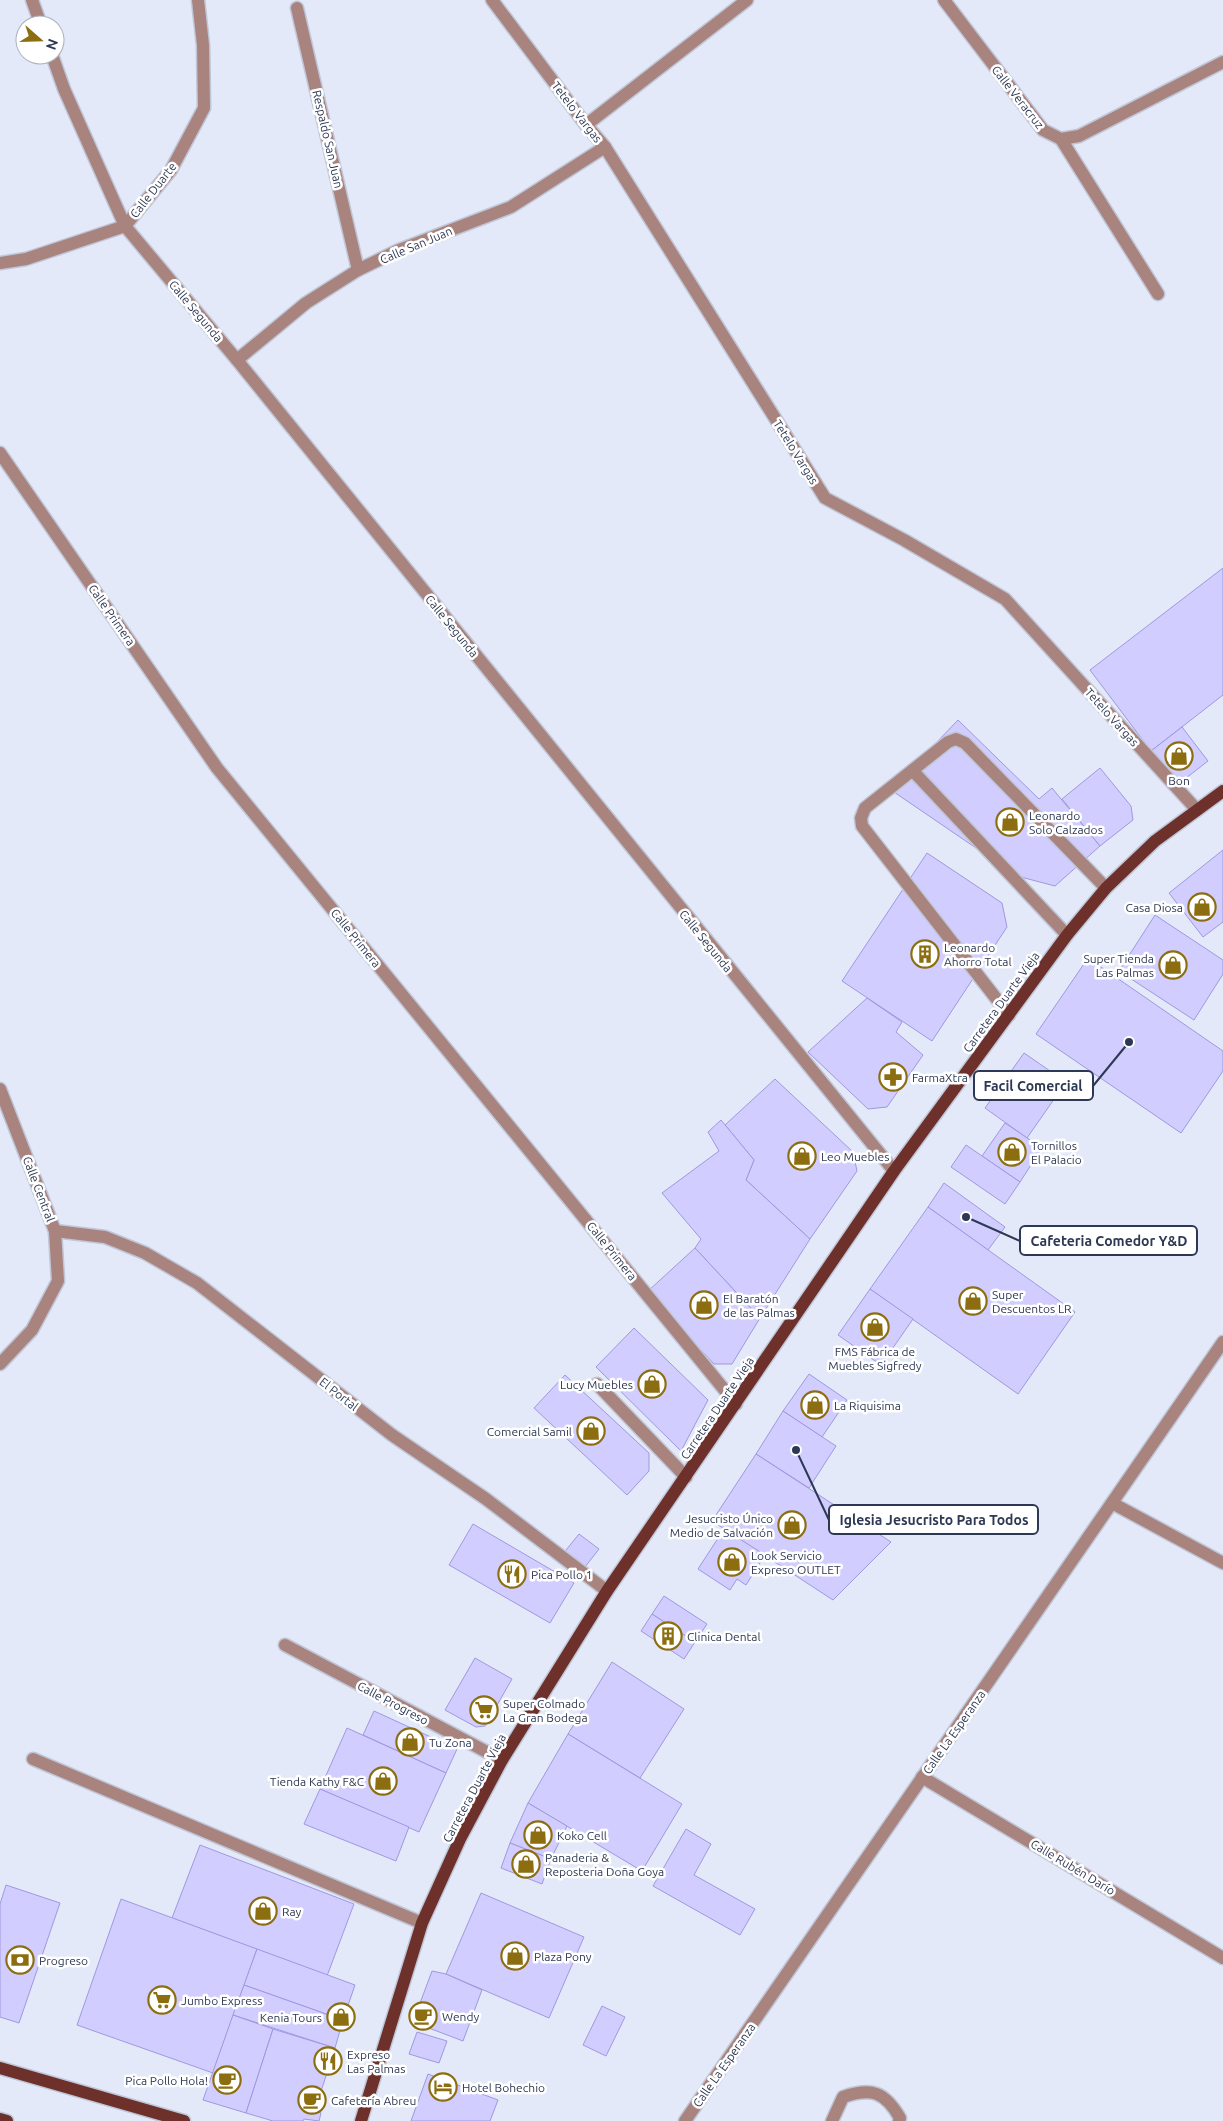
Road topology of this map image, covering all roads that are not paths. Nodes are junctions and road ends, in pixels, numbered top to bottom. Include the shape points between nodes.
1 (32, 0) edge
2 (198, 0) edge
3 (492, 0) edge
4 (747, 0) edge
5 (944, 0) edge
6 (297, 8) dead end
7 (37, 15) edge
8 (1223, 62) edge
9 (56, 65) edge
10 (586, 126) junction
11 (1061, 139) junction
12 (605, 147) junction
13 (125, 226) junction
14 (0, 263) edge
15 (358, 270) junction
16 (1158, 294) dead end
17 (237, 360) junction
18 (0, 453) edge
19 (913, 771) junction
20 (1223, 791) edge
21 (1197, 810) junction
22 (1106, 888) junction
23 (1067, 934) junction
24 (1009, 1015) junction
25 (0, 1088) edge
26 (894, 1171) junction
27 (55, 1231) junction
28 (1223, 1342) edge
29 (0, 1364) edge
30 (597, 1384) dead end
31 (736, 1404) junction
32 (686, 1477) junction
33 (1112, 1504) junction
34 (1223, 1563) edge
35 (607, 1591) junction
36 (285, 1645) dead end
37 (33, 1759) dead end
38 (502, 1760) junction
39 (922, 1777) junction
40 (422, 1924) junction
41 (1223, 1958) edge
42 (0, 2068) edge
43 (0, 2119) edge
44 (6, 2121) edge
45 (184, 2121) edge
46 (361, 2121) edge
47 (685, 2121) edge
48 (832, 2121) edge
49 (899, 2121) edge

1 - 7 street
2 - 13 street, Calle Duarte via 204,108 171,170
3 - 10 street, Tetelo Vargas
4 - 10 street
5 - 11 street, Calle Veracruz via 1043,130
6 - 15 street, Respaldo San Juan
8 - 11 street via 1079,136
9 - 13 street, Calle Segunda
10 - 12 street, Tetelo Vargas
11 - 16 street
12 - 15 street, Calle San Juan via 511,206 399,250
12 - 21 street, Tetelo Vargas via 825,498 1005,599
13 - 14 street, Calle Duarte via 26,259
13 - 17 street, Calle Segunda
15 - 17 street, Calle San Juan via 306,302
17 - 26 street, Calle Segunda
18 - 31 street, Calle Primera via 217,768
19 - 22 street via 948,742 956,739 966,743
19 - 23 street
19 - 24 street via 865,808 862,826
20 - 21 main road, Carretera Duarte Vieja
21 - 22 main road, Carretera Duarte Vieja via 1155,841
22 - 23 main road, Carretera Duarte Vieja
23 - 24 main road, Carretera Duarte Vieja
24 - 26 main road, Carretera Duarte Vieja
25 - 27 street, Calle Central
26 - 31 main road, Carretera Duarte Vieja
27 - 29 street, Calle Central via 58,1281 32,1330
27 - 35 street, El Portal via 105,1238 145,1253 197,1283 392,1436 486,1499
28 - 33 street, Calle La Esperanza
30 - 32 street
31 - 32 main road, Carretera Duarte Vieja
32 - 35 main road, Carretera Duarte Vieja
33 - 34 street
33 - 39 street, Calle La Esperanza
35 - 38 main road, Carretera Duarte Vieja
36 - 38 street, Calle Progreso
37 - 40 street
38 - 40 main road, Carretera Duarte Vieja via 460,1839
39 - 41 street, Calle Rubén Darío
39 - 47 street, Calle La Esperanza
40 - 46 main road, Carretera Duarte Vieja
42 - 45 main road
43 - 44 main road
48 - 49 street via 843,2097 860,2091 876,2093 891,2102

